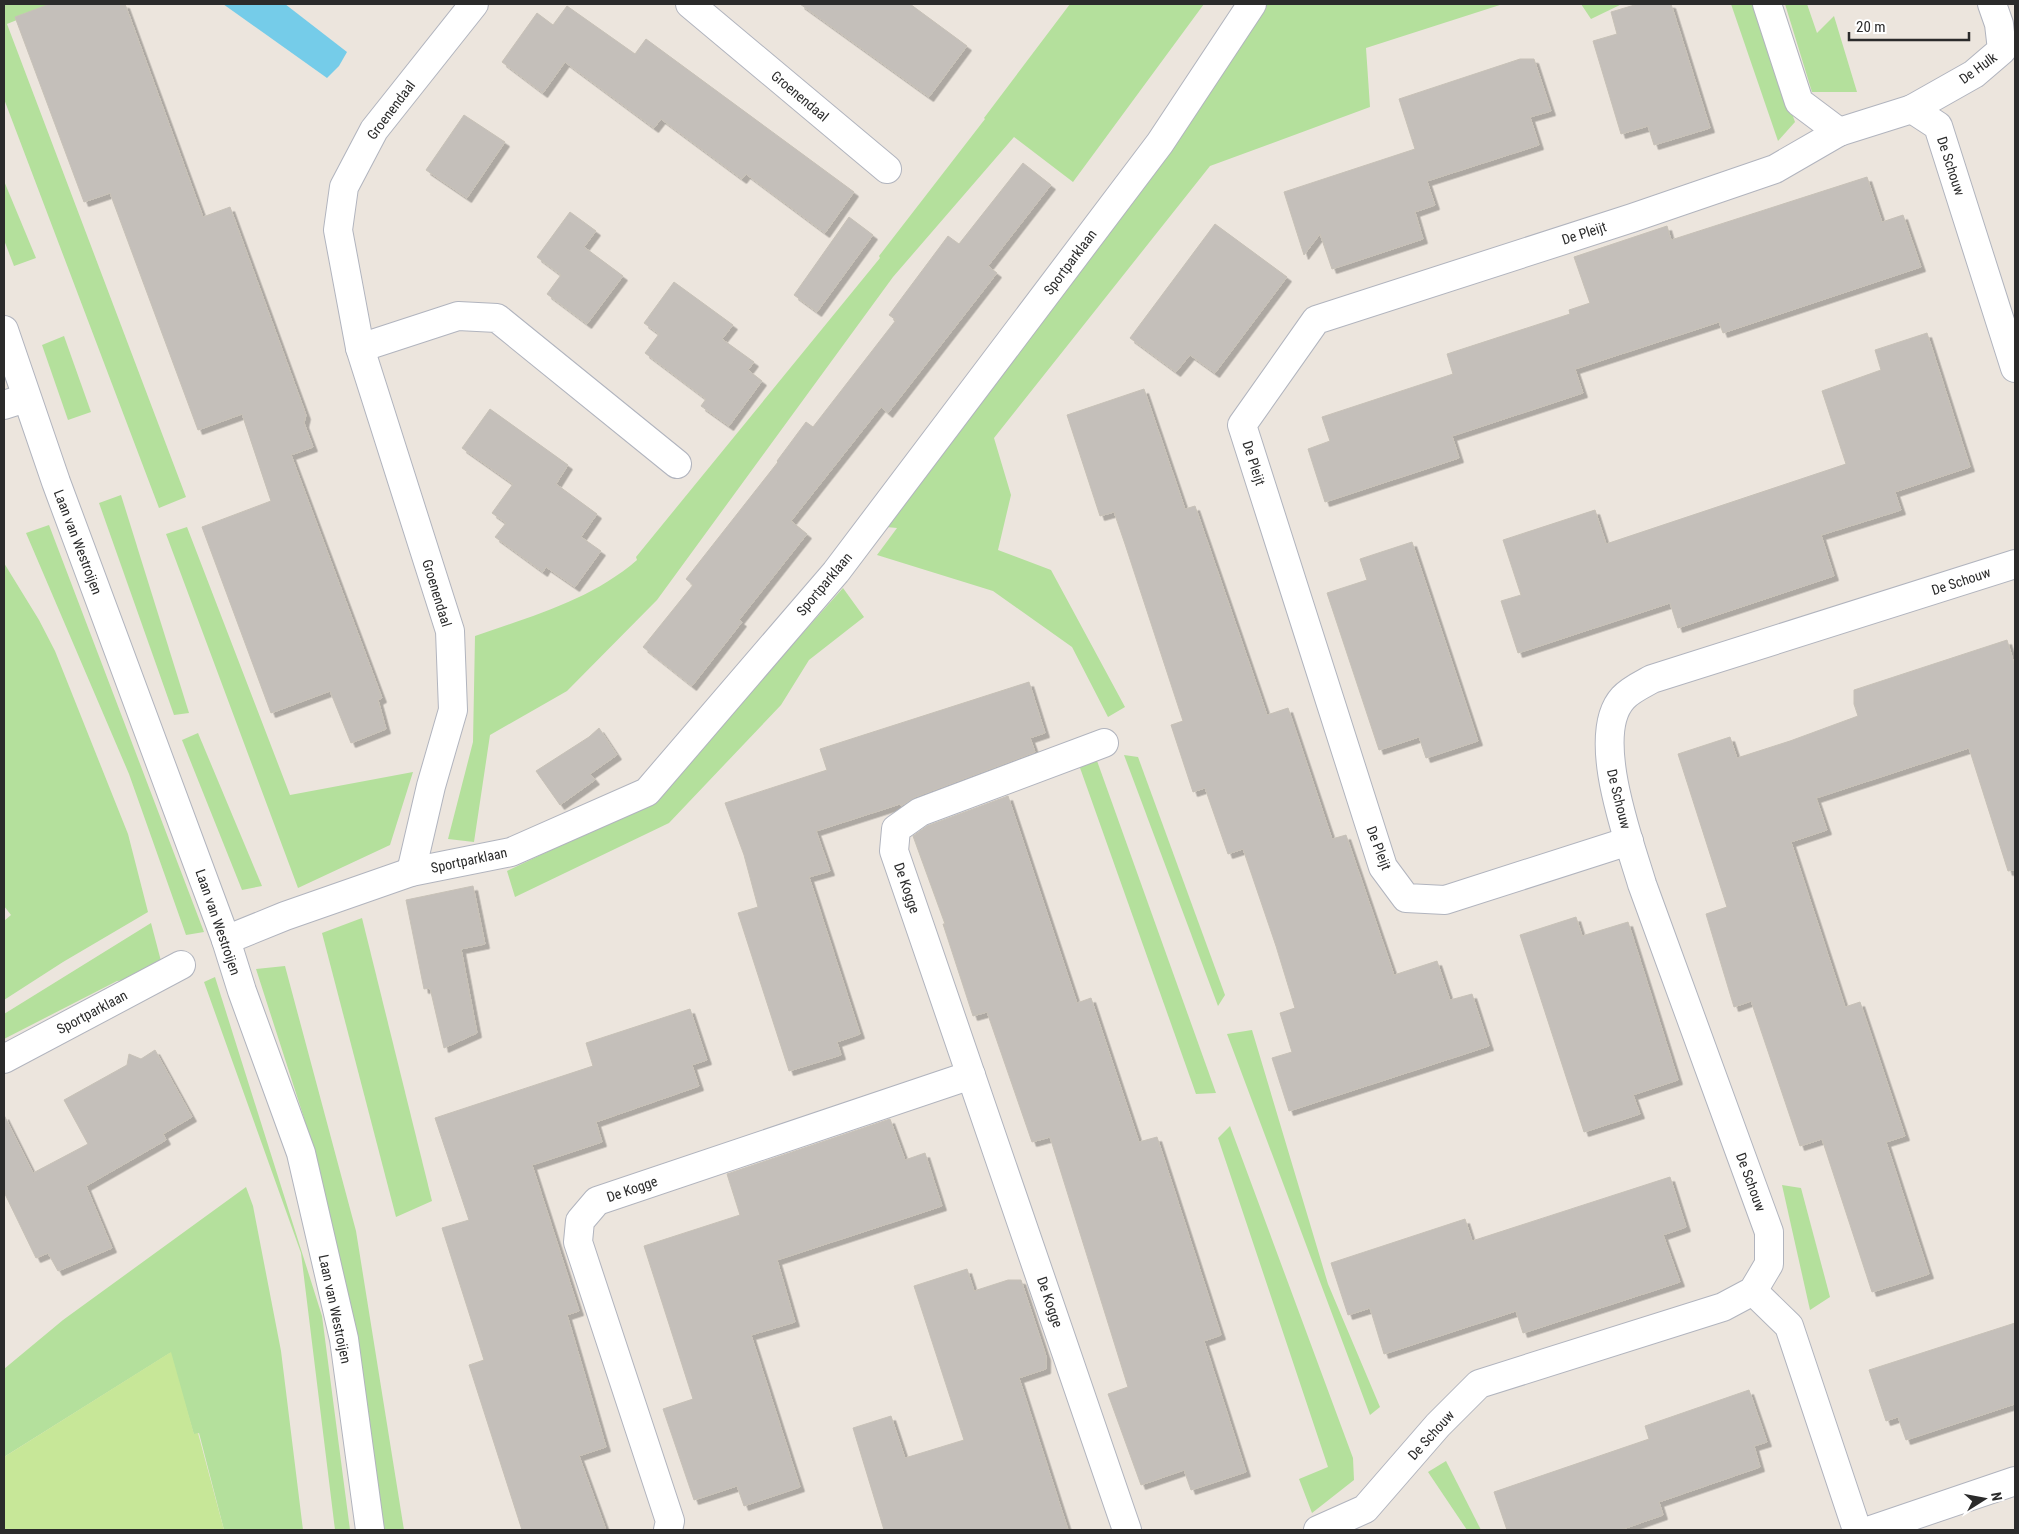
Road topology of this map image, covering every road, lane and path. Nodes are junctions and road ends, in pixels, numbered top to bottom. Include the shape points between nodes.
1 (474, 4) edge
2 (690, 4) edge
3 (1252, 4) edge
4 (1767, 4) edge
5 (1992, 4) edge
6 (1912, 109) junction
7 (1839, 132) junction
8 (887, 170) dead end
9 (4, 330) edge
10 (360, 348) junction
11 (2015, 368) edge
12 (15, 401) edge
13 (677, 464) dead end
14 (2015, 564) edge
15 (1104, 742) dead end
16 (1629, 841) junction
17 (411, 872) junction
18 (226, 940) junction
19 (181, 965) dead end
20 (4, 1059) edge
21 (971, 1075) junction
22 (1753, 1291) junction
23 (2015, 1481) edge
24 (370, 1530) edge
25 (668, 1530) edge
26 (1127, 1530) edge
27 (1318, 1530) edge
28 (1857, 1530) edge
29 (1871, 1530) edge

1 - 10 street, Groenendaal via 374,130 344,187 338,230
2 - 8 street, Groenendaal
3 - 17 street, Sportparklaan via 1160,143 836,572 647,792 510,852
4 - 7 street via 1799,102
5 - 6 street, De Hulk via 1999,24 2002,50 1974,74
6 - 7 street
6 - 11 street, De Schouw via 1938,126
7 - 16 street, De Pleijt via 1775,169 1316,320 1242,426 1383,867 1406,898 1445,900
9 - 12 street, Laan van Westroijen
10 - 13 street via 458,316 497,318
10 - 17 street, Groenendaal via 450,630 453,710
12 - 18 street, Laan van Westroijen
14 - 16 street, De Schouw via 1652,679 1623,698 1610,723 1609,759
15 - 21 street, De Kogge via 920,812 896,830 894,851
16 - 22 street, De Schouw via 1769,1232 1769,1264
17 - 18 street, Sportparklaan
18 - 24 street, Laan van Westroijen via 301,1153 344,1338
19 - 20 street, Sportparklaan
21 - 25 street, De Kogge via 597,1201 580,1221 578,1242 670,1521
21 - 26 street, De Kogge
22 - 27 street, De Schouw via 1723,1307 1480,1384 1438,1425 1365,1508
22 - 28 street via 1789,1326
23 - 29 street

